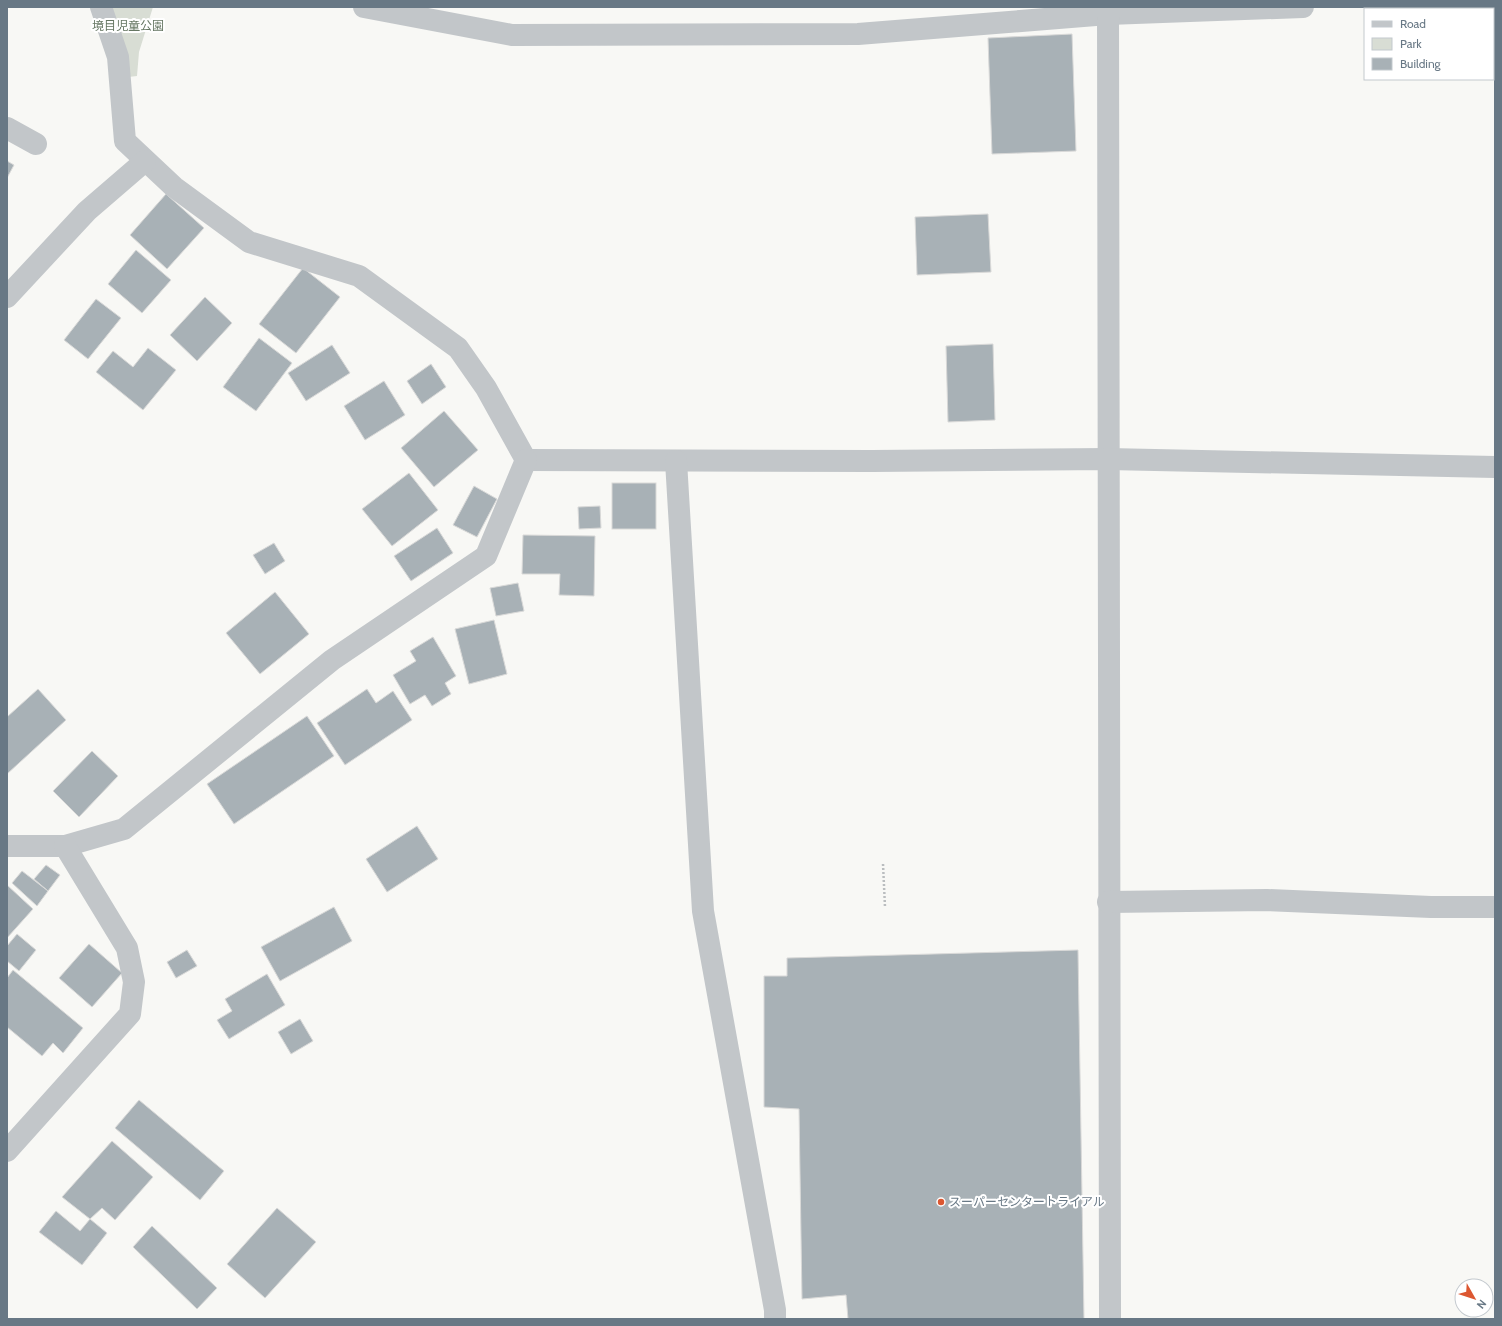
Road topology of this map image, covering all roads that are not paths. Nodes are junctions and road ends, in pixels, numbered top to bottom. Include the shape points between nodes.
1 (101, 7) edge
2 (364, 7) edge
3 (1303, 7) edge
4 (1108, 10) edge
5 (7, 128) edge
6 (36, 144) dead end
7 (145, 161) junction
8 (7, 297) edge
9 (1108, 459) junction
10 (526, 460) junction
11 (676, 460) junction
12 (1495, 467) edge
13 (7, 846) edge
14 (64, 846) junction
15 (1108, 902) junction
16 (1495, 907) edge
17 (7, 1151) edge
18 (775, 1319) edge
19 (1110, 1319) edge

1 - 7 street via 118,57 125,141
2 - 4 street via 512,35 858,34
3 - 4 street
4 - 9 street
5 - 6 street
7 - 8 street via 87,211
7 - 10 street via 174,187 249,242 359,276 458,348 486,388
9 - 11 street
9 - 12 street
9 - 15 street
10 - 11 street
10 - 14 street via 486,556 332,660 124,830
11 - 18 street via 703,911
13 - 14 street
14 - 17 street via 127,948 134,982 130,1014
15 - 16 street via 1267,900
15 - 19 street

